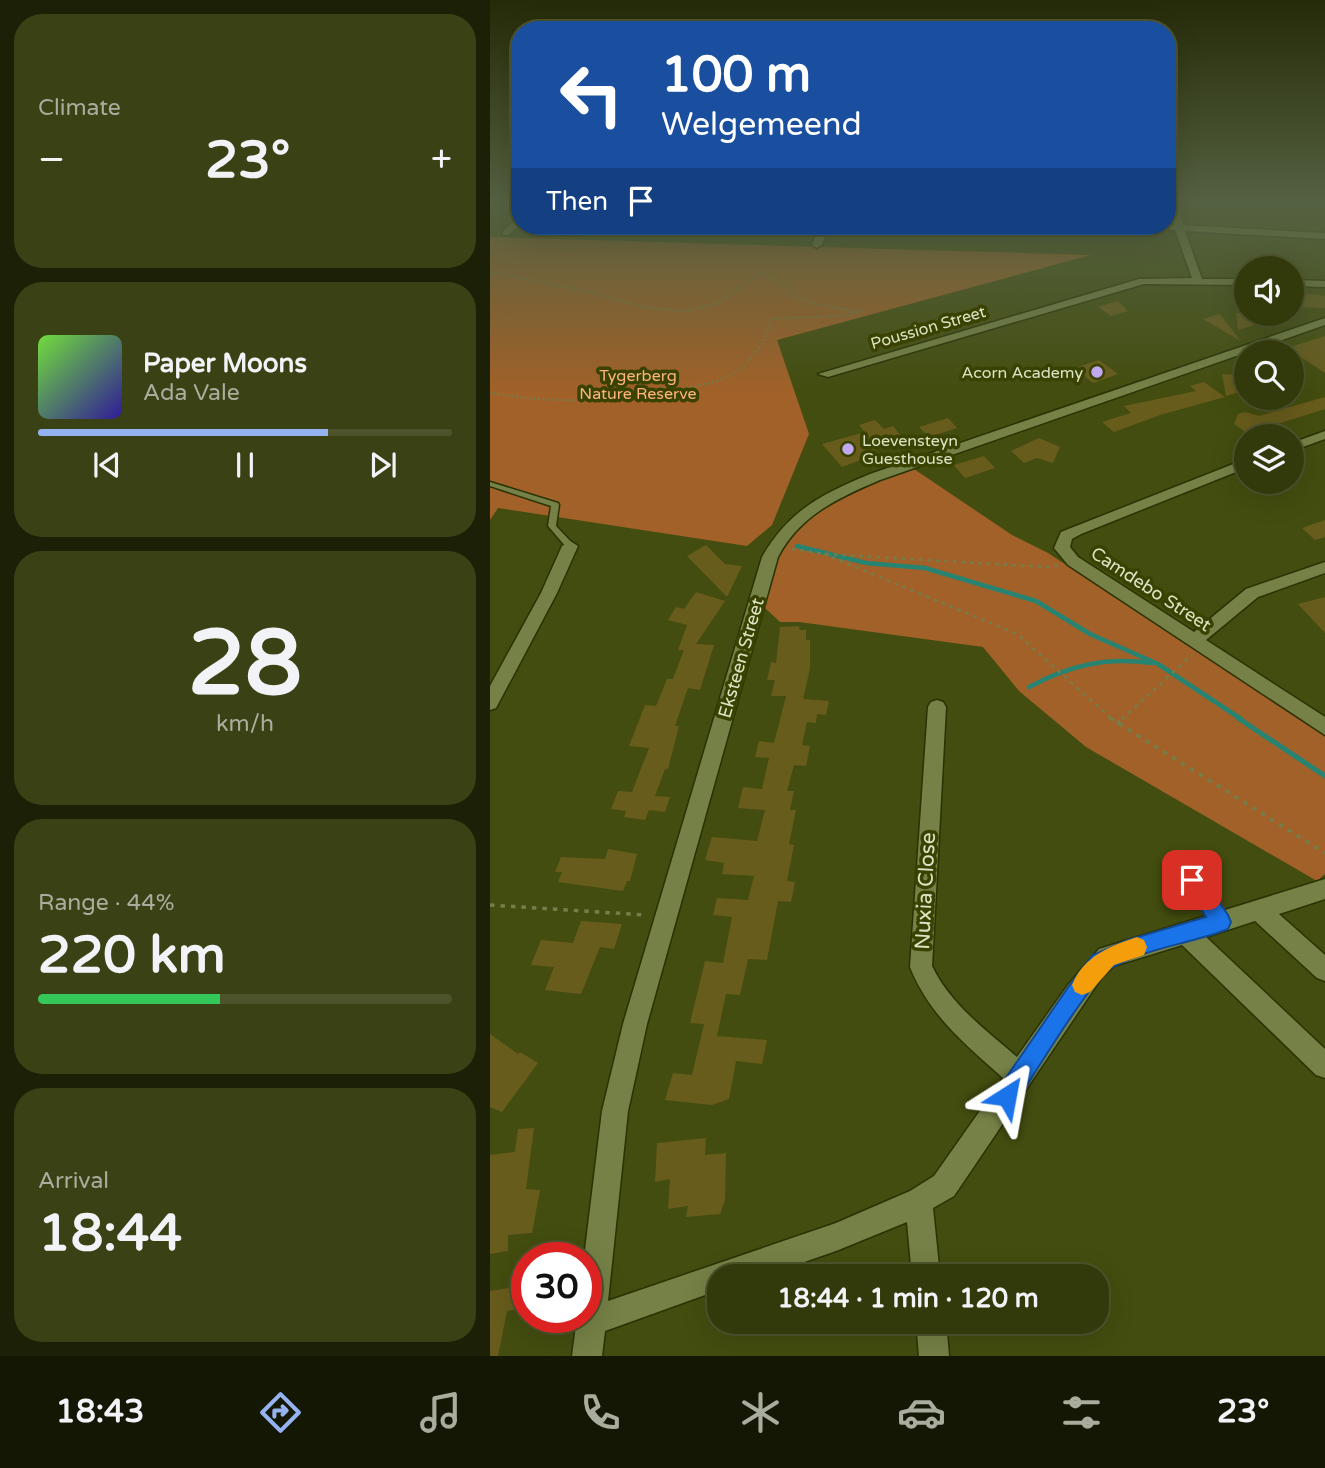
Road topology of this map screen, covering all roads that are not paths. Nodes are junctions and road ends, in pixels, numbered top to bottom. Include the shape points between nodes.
1 (1193, 265) edge
2 (1198, 280) junction
3 (1234, 282) edge
4 (1304, 283) edge
5 (1325, 284) edge
6 (1325, 321) edge
7 (824, 374) dead end
8 (1325, 435) edge
9 (1304, 443) edge
10 (1234, 468) edge
11 (490, 485) edge
12 (570, 546) joint
13 (1325, 567) edge
14 (1198, 643) junction
15 (490, 703) edge
16 (937, 707) dead end
17 (1325, 727) edge
18 (1192, 880) dead end
19 (1325, 889) edge
20 (1259, 910) junction
21 (1221, 922) junction
22 (1186, 933) junction
23 (1325, 970) edge
24 (1325, 1066) edge
25 (1020, 1076) junction
26 (919, 1203) junction
27 (601, 1242) edge
28 (754, 1264) edge
29 (925, 1264) edge
30 (707, 1281) edge
31 (602, 1317) edge
32 (590, 1333) edge
33 (932, 1334) edge
34 (587, 1356) edge
35 (934, 1356) edge

1 - 2 street
2 - 3 street, Poussion Street
2 - 7 street, Poussion Street via 1143,281
4 - 5 street
6 - 27 street, Eksteen Street via 875,477 813,507 782,533 635,1024 615,1111
8 - 9 street
10 - 14 street, Camdebo Street via 1066,536 1062,548 1073,561
11 - 12 lane via 555,505 552,526
12 - 15 street
13 - 14 street via 1252,593
14 - 17 street, Camdebo Street
16 - 25 street, Nuxia Close via 921,967 938,998
18 - 21 lane
19 - 20 street
20 - 21 street
20 - 23 street
21 - 22 street
22 - 24 street
22 - 25 street via 1101,962
25 - 26 street via 943,1186
26 - 28 street
26 - 29 street
30 - 31 street
32 - 34 street, Eksteen Street
33 - 35 street

